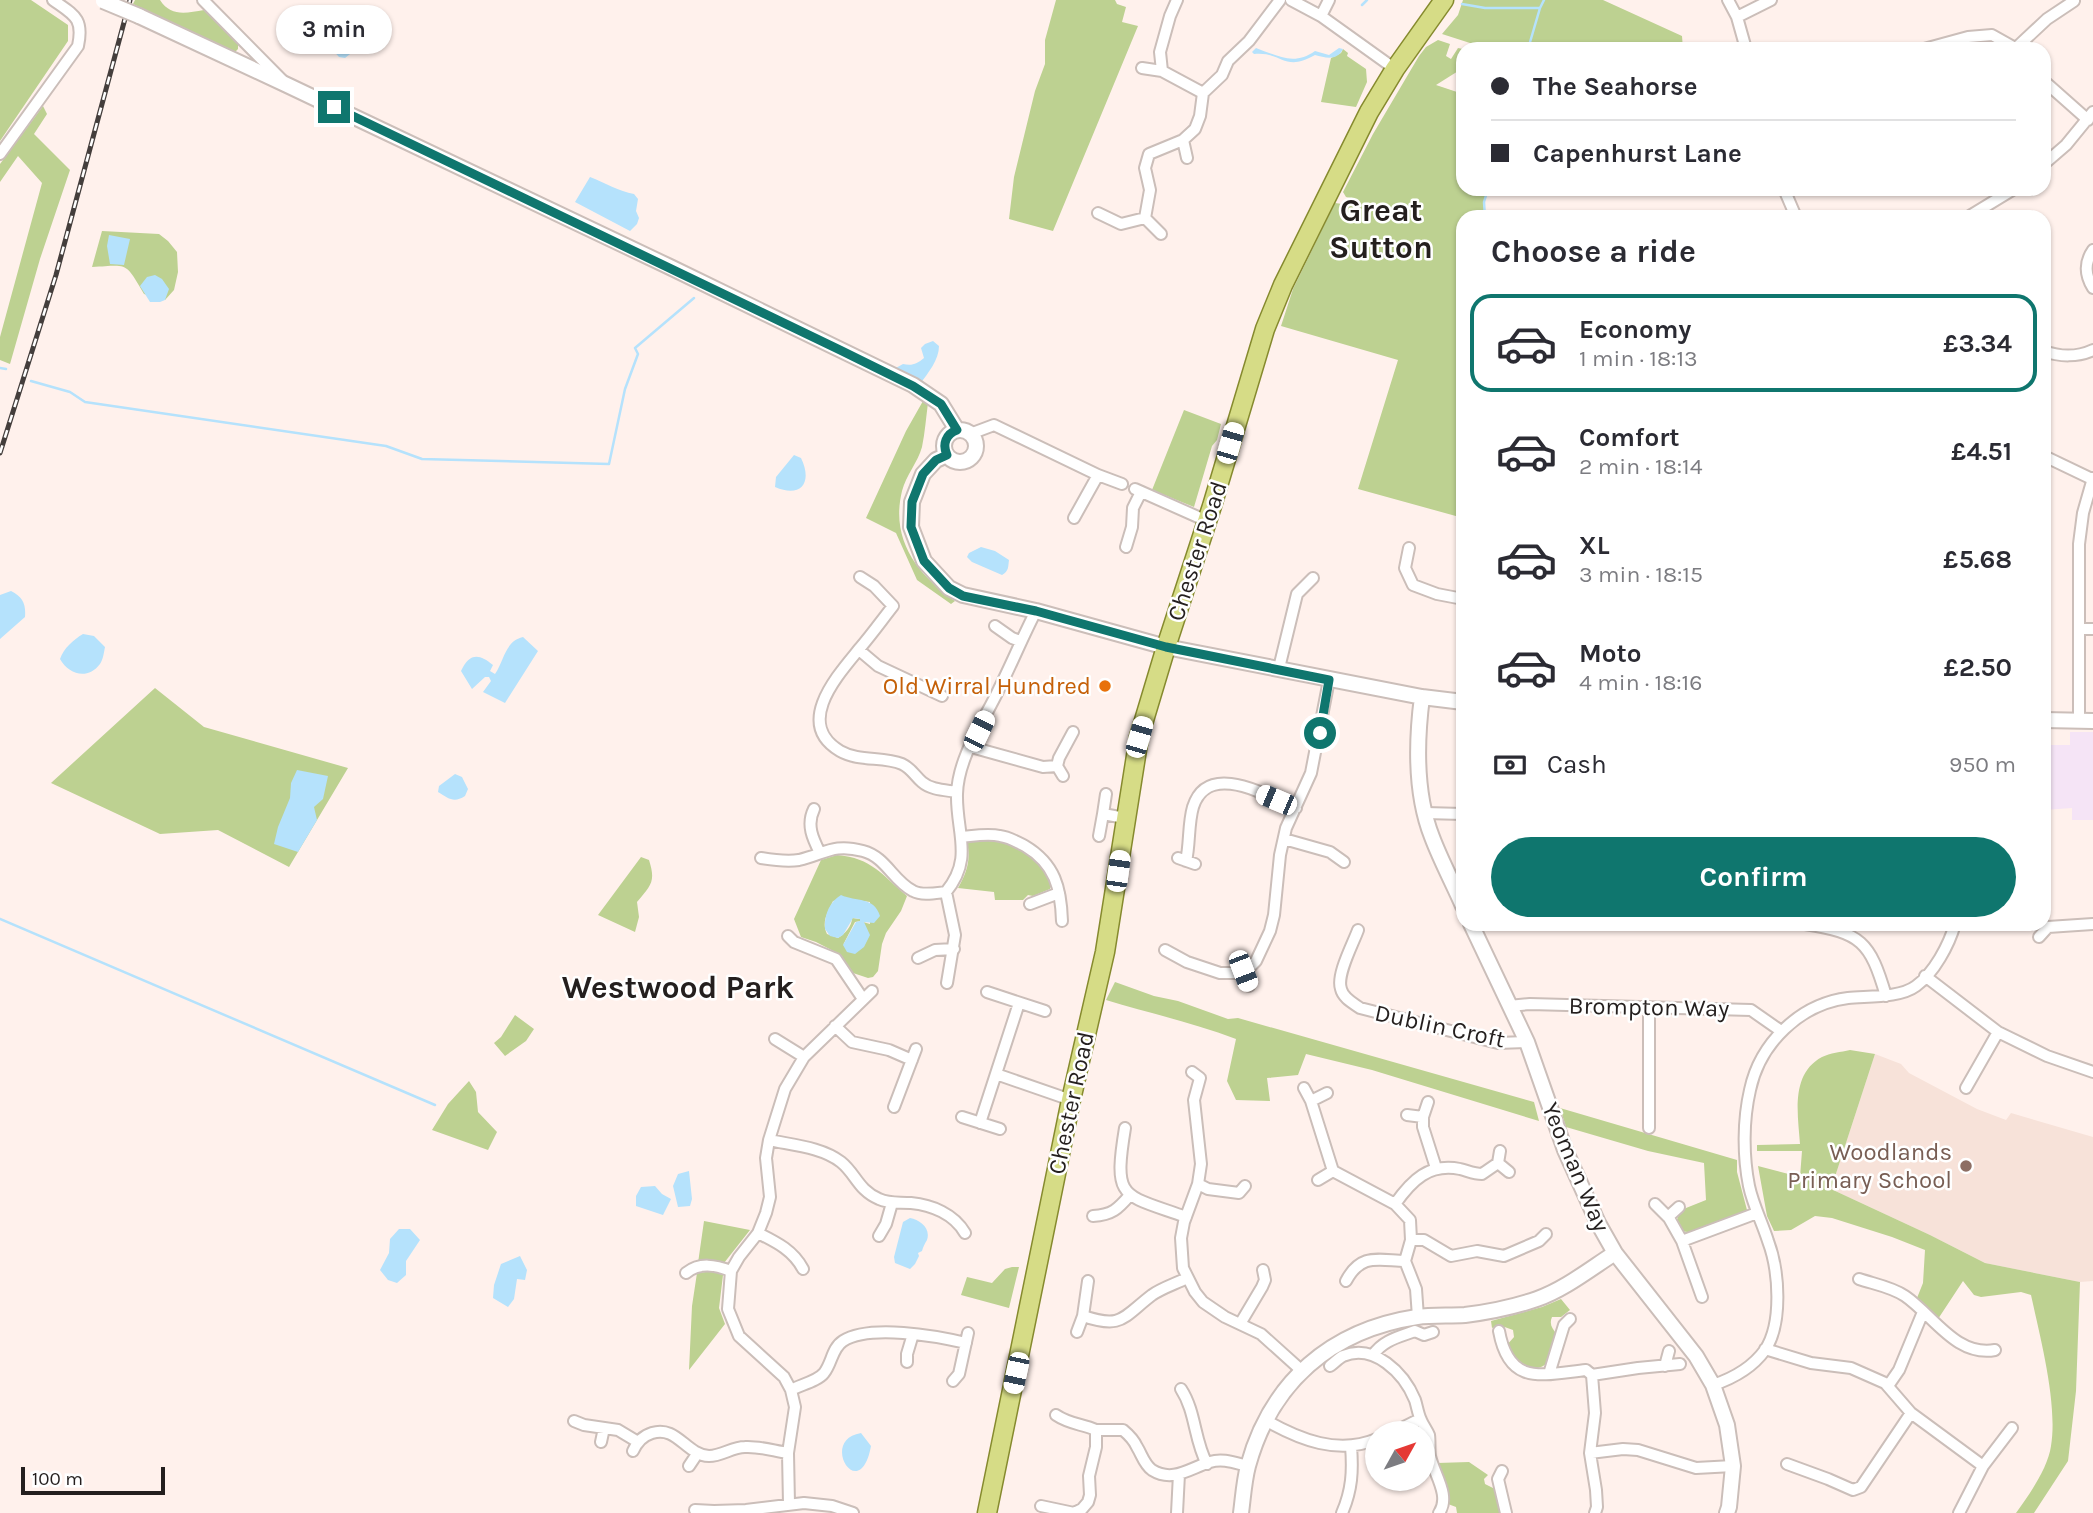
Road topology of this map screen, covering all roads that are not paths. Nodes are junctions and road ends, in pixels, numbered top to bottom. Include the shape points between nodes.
1 (53, 0) edge
2 (102, 0) edge
3 (203, 0) edge
4 (1177, 0) edge
5 (1280, 0) edge
6 (1291, 0) edge
7 (1329, 0) edge
8 (1444, 0) edge
9 (1728, 0) edge
10 (1771, 0) edge
11 (2074, 1) edge
12 (1321, 16) junction
13 (1737, 17) junction
14 (1743, 42) edge
15 (1950, 42) edge
16 (2004, 42) edge
17 (2024, 42) edge
18 (1142, 68) dead end
19 (1395, 69) junction
20 (1162, 71) junction
21 (287, 85) junction
22 (2051, 87) edge
23 (1203, 93) junction
24 (2090, 116) edge
25 (1183, 140) junction
26 (0, 154) edge
27 (1187, 158) dead end
28 (2051, 158) edge
29 (2002, 196) edge
30 (1979, 210) edge
31 (1098, 213) dead end
32 (1145, 218) junction
33 (1161, 234) dead end
34 (2093, 250) edge
35 (2093, 288) edge
36 (2093, 350) edge
37 (2051, 353) edge
38 (964, 432) junction
39 (947, 455) junction
40 (2051, 459) edge
41 (1098, 475) junction
42 (2092, 478) edge
43 (1122, 484) dead end
44 (1074, 518) dead end
45 (1207, 521) junction
46 (1126, 547) dead end
47 (1408, 548) dead end
48 (860, 577) dead end
49 (1313, 578) dead end
50 (1456, 598) edge
51 (1036, 611) junction
52 (995, 626) dead end
53 (2079, 629) junction
54 (2093, 629) edge
55 (1020, 641) junction
56 (1166, 647) junction
57 (859, 650) junction
58 (1279, 668) junction
59 (1329, 680) junction
60 (942, 696) dead end
61 (1422, 697) junction
62 (1456, 701) edge
63 (2051, 720) edge
64 (2086, 721) edge
65 (1073, 732) dead end
66 (971, 747) junction
67 (957, 792) junction
68 (1106, 794) dead end
69 (1296, 808) junction
70 (809, 813) dead end
71 (1425, 813) junction
72 (1102, 814) junction
73 (1456, 814) edge
74 (1125, 818) junction
75 (1099, 836) dead end
76 (961, 837) junction
77 (1284, 839) junction
78 (820, 853) junction
79 (761, 858) dead end
80 (1186, 861) dead end
81 (1344, 862) dead end
82 (1456, 890) edge
83 (946, 892) junction
84 (1059, 893) junction
85 (1030, 904) dead end
86 (1062, 921) dead end
87 (2093, 924) edge
88 (2051, 925) edge
89 (1358, 930) dead end
90 (1474, 931) edge
91 (1840, 931) edge
92 (1953, 931) edge
93 (2042, 931) edge
94 (2039, 937) dead end
95 (790, 942) dead end
96 (954, 949) junction
97 (1165, 950) dead end
98 (918, 958) dead end
99 (1243, 971) junction
100 (1925, 976) junction
101 (947, 984) dead end
102 (1248, 986) dead end
103 (988, 992) dead end
104 (1886, 996) junction
105 (1019, 1003) junction
106 (1509, 1006) junction
107 (1649, 1008) junction
108 (1045, 1011) dead end
109 (835, 1026) junction
110 (1781, 1031) junction
111 (1998, 1032) junction
112 (775, 1039) dead end
113 (1527, 1042) junction
114 (804, 1057) junction
115 (2093, 1072) edge
116 (996, 1074) junction
117 (1201, 1075) dead end
118 (1304, 1088) dead end
119 (1966, 1088) dead end
120 (1327, 1093) dead end
121 (883, 1096) dead end
122 (1071, 1100) junction
123 (1311, 1101) junction
124 (1428, 1102) dead end
125 (1408, 1115) dead end
126 (962, 1117) dead end
127 (1423, 1117) junction
128 (1645, 1121) dead end
129 (980, 1123) junction
130 (1000, 1129) dead end
131 (1138, 1135) dead end
132 (769, 1140) junction
133 (1500, 1151) dead end
134 (1498, 1163) junction
135 (1436, 1168) junction
136 (1333, 1171) junction
137 (1509, 1172) dead end
138 (1318, 1180) dead end
139 (1198, 1184) junction
140 (1243, 1193) dead end
141 (1130, 1195) junction
142 (892, 1203) junction
143 (1395, 1204) junction
144 (1655, 1204) dead end
145 (1679, 1207) dead end
146 (1757, 1213) junction
147 (1093, 1216) dead end
148 (1186, 1216) junction
149 (1668, 1217) junction
150 (758, 1233) junction
151 (965, 1233) dead end
152 (1546, 1234) dead end
153 (879, 1236) dead end
154 (1411, 1240) junction
155 (1682, 1241) junction
156 (1533, 1244) junction
157 (1615, 1253) junction
158 (1539, 1256) dead end
159 (803, 1261) dead end
160 (1405, 1261) junction
161 (1341, 1262) dead end
162 (690, 1267) dead end
163 (1263, 1270) dead end
164 (731, 1271) junction
165 (1187, 1278) junction
166 (1859, 1279) dead end
167 (1087, 1280) dead end
168 (1275, 1284) dead end
169 (1262, 1287) junction
170 (1702, 1297) dead end
171 (1923, 1312) junction
172 (1083, 1316) junction
173 (1418, 1317) junction
174 (1570, 1318) dead end
175 (1240, 1324) junction
176 (1499, 1331) dead end
177 (1077, 1332) dead end
178 (1433, 1332) dead end
179 (912, 1334) junction
180 (1765, 1349) junction
181 (1669, 1351) dead end
182 (1373, 1355) junction
183 (904, 1357) dead end
184 (1680, 1364) dead end
185 (1330, 1366) dead end
186 (1665, 1366) junction
187 (1985, 1366) dead end
188 (1301, 1370) junction
189 (1549, 1374) junction
190 (1592, 1375) junction
191 (953, 1381) dead end
192 (1713, 1385) junction
193 (1888, 1386) junction
194 (1181, 1389) dead end
195 (791, 1390) junction
196 (1911, 1413) junction
197 (1056, 1415) dead end
198 (1420, 1419) junction
199 (1265, 1420) junction
200 (574, 1421) dead end
201 (1416, 1421) edge
202 (604, 1428) junction
203 (2012, 1428) dead end
204 (1096, 1430) junction
205 (601, 1442) dead end
206 (1365, 1442) edge
207 (1350, 1446) junction
208 (788, 1453) junction
209 (1590, 1453) junction
210 (697, 1454) junction
211 (1207, 1464) junction
212 (1787, 1464) dead end
213 (689, 1466) dead end
214 (1248, 1466) junction
215 (1733, 1466) junction
216 (1983, 1466) junction
217 (1179, 1474) junction
218 (1496, 1477) dead end
219 (789, 1504) junction
220 (1041, 1506) edge
221 (695, 1510) dead end
222 (714, 1512) edge
223 (848, 1512) edge
224 (987, 1513) edge
225 (1177, 1513) edge
226 (1241, 1513) edge
227 (1342, 1513) edge
228 (1442, 1513) edge
229 (1506, 1513) edge
230 (1595, 1513) edge
231 (1727, 1513) edge
232 (1959, 1513) edge

1 - 26 street via 74,15 82,30 78,46
2 - 21 street, bridge
3 - 21 street
4 - 20 street via 1165,15
5 - 23 street
6 - 12 street
7 - 12 street
8 - 19 main road, Chester Road
9 - 13 street
10 - 13 street
11 - 17 street
12 - 19 street
13 - 14 street
15 - 16 street via 1992,35
18 - 20 street
19 - 45 main road, Chester Road via 1283,285 1265,329
20 - 23 street
21 - 38 street via 913,386 941,404
22 - 24 street
23 - 25 street via 1195,129
24 - 28 street
25 - 27 street
25 - 32 street via 1149,154
29 - 30 street
31 - 32 street via 1121,224
32 - 33 street
34 - 35 street via 2086,267
36 - 37 street via 2076,355
38 - 39 street via 948,435
38 - 39 street via 976,446 971,457 962,461
38 - 41 street via 994,425
39 - 51 street via 923,474 912,502 911,527 924,561 963,596
40 - 42 street
41 - 43 street
41 - 44 street
42 - 53 street via 2080,529
45 - 46 street via 1138,491
45 - 56 main road, Chester Road
47 - 50 street via 1405,568 1413,585
48 - 57 street via 893,606
49 - 58 street via 1297,594
51 - 55 street
51 - 56 street
52 - 55 street
53 - 54 street
53 - 64 street
55 - 66 street
56 - 58 street
56 - 74 main road, Chester Road via 1139,737
57 - 60 street via 878,666
57 - 67 street via 821,705 822,731 829,742 849,755 901,763 933,788
58 - 59 street
59 - 61 street
59 - 69 street via 1315,757
61 - 62 street
61 - 71 street via 1419,759
63 - 64 street
65 - 66 street via 1060,771
66 - 67 street
67 - 76 street
68 - 72 street
69 - 77 street
69 - 80 street via 1237,784 1213,785 1192,809
70 - 78 street via 811,834
71 - 73 street
71 - 82 street
72 - 74 street
72 - 75 street
74 - 122 main road, Chester Road via 1105,952
76 - 83 street via 963,859
76 - 84 street via 998,835 1021,844 1045,860
77 - 81 street via 1335,849
77 - 99 street via 1270,931 1256,961
78 - 79 street via 784,861
78 - 83 street via 836,847 866,851 915,892
83 - 96 street
84 - 85 street
84 - 86 street
87 - 88 street
89 - 113 street, Dublin Croft via 1340,988 1360,1008 1498,1043
90 - 106 street, Yeoman Way
91 - 104 street via 1860,941 1874,960
92 - 100 street
93 - 94 street
95 - 109 street via 836,959 867,995
96 - 98 street via 935,950
96 - 101 street
97 - 99 street via 1187,955 1220,973
99 - 102 street
100 - 104 street via 1915,987
100 - 111 street
103 - 105 street
104 - 110 street via 1830,1002
105 - 108 street
105 - 116 street
106 - 107 street, Brompton Way
106 - 113 street, Yeoman Way
107 - 110 street, Brompton Way via 1751,1010
107 - 128 street
109 - 114 street
109 - 121 street via 852,1042 914,1055 895,1103
110 - 146 street via 1755,1073 1747,1106 1749,1184
111 - 115 street
111 - 119 street
112 - 114 street
113 - 157 street, Yeoman Way via 1565,1150
114 - 132 street via 785,1089
116 - 122 street
116 - 129 street
117 - 139 street via 1194,1100 1202,1154
118 - 123 street
120 - 123 street
122 - 224 main road, Chester Road
123 - 136 street
124 - 127 street
125 - 127 street
126 - 129 street
127 - 135 street
129 - 130 street
131 - 141 street via 1125,1130 1119,1170 1122,1187
132 - 142 street via 833,1157 865,1191
132 - 150 street via 769,1197
133 - 134 street
134 - 135 street via 1482,1174
134 - 137 street
135 - 143 street via 1412,1182
136 - 138 street
136 - 143 street
139 - 140 street
139 - 148 street
141 - 147 street via 1109,1215
141 - 148 street
142 - 151 street via 922,1205 944,1213
142 - 153 street
143 - 154 street via 1410,1220
144 - 149 street
145 - 149 street
146 - 155 street
146 - 180 street via 1776,1277 1774,1327
148 - 165 street via 1180,1251
149 - 155 street
150 - 159 street
150 - 164 street
152 - 156 street
154 - 156 street via 1424,1240 1451,1256 1477,1251 1504,1256
154 - 160 street
155 - 170 street
156 - 158 street
157 - 173 street via 1539,1298 1484,1312
157 - 192 street, Yeoman Way via 1696,1356
160 - 161 street via 1368,1259 1348,1276
160 - 173 street via 1416,1289
162 - 164 street via 710,1265
163 - 169 street
164 - 195 street via 728,1309 739,1336 784,1377
165 - 172 street via 1155,1293 1115,1322
165 - 175 street via 1203,1302
166 - 171 street via 1893,1289
167 - 172 street
168 - 169 street
169 - 175 street
171 - 187 street via 1957,1341 1991,1351
171 - 193 street
172 - 177 street
173 - 188 street via 1354,1334
174 - 189 street
175 - 188 street via 1271,1341
176 - 189 street via 1502,1350 1516,1368
178 - 182 street via 1415,1331 1388,1340
179 - 183 street
179 - 191 street via 967,1338 959,1374
179 - 195 street via 871,1334 842,1342 824,1374
180 - 192 street via 1746,1370
180 - 193 street via 1811,1363 1851,1368
181 - 186 street
182 - 185 street via 1344,1356
182 - 198 street via 1408,1386
184 - 186 street
186 - 190 street
188 - 199 street
189 - 190 street via 1586,1370
190 - 209 street via 1595,1413
192 - 215 street, Yeoman Way via 1727,1425
193 - 196 street
194 - 211 street via 1194,1399 1201,1452
195 - 208 street via 795,1407
196 - 212 street via 1861,1487 1853,1490
196 - 216 street
197 - 204 street
198 - 201 street
198 - 228 street via 1429,1434 1430,1455 1442,1491
199 - 207 street via 1310,1441
199 - 214 street
200 - 202 street
202 - 205 street
202 - 210 street via 618,1430 635,1446 648,1434 665,1432
203 - 216 street
204 - 217 street via 1123,1430 1150,1469
204 - 220 street via 1088,1502 1074,1513
206 - 207 street
207 - 227 street via 1352,1482
208 - 210 street via 745,1447 718,1456
208 - 219 street
209 - 215 street via 1638,1450 1696,1468
209 - 230 street
210 - 213 street
211 - 214 street via 1225,1460
211 - 217 street
214 - 226 street
215 - 231 street, Yeoman Way
216 - 232 street
217 - 225 street
218 - 229 street
219 - 222 street
219 - 223 street via 818,1503
221 - 222 street

